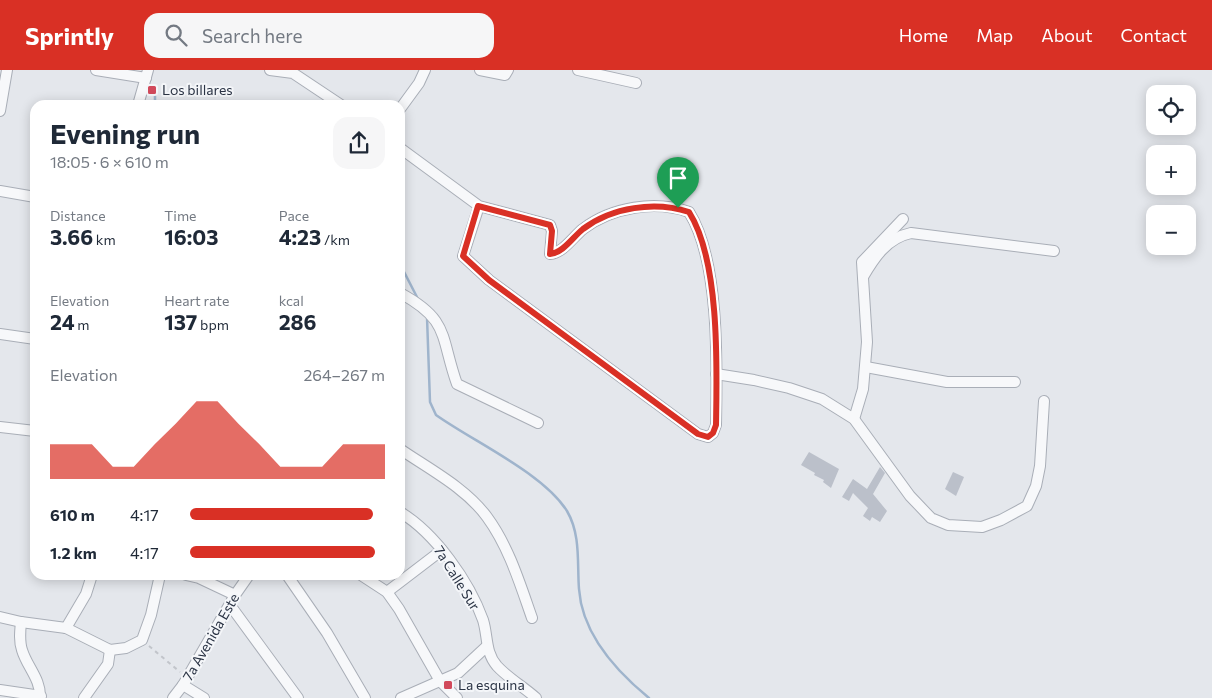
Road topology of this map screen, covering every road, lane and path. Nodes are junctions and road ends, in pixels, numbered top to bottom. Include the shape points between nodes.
1 (7, 70) edge
2 (96, 70) edge
3 (270, 70) edge
4 (425, 70) edge
5 (480, 70) edge
6 (508, 70) edge
7 (578, 70) edge
8 (293, 72) edge
9 (147, 74) edge
10 (636, 83) dead end
11 (139, 100) edge
12 (334, 100) edge
13 (405, 102) edge
14 (0, 110) edge
15 (405, 152) edge
16 (0, 191) edge
17 (30, 196) edge
18 (478, 206) junction
19 (903, 219) dead end
20 (1054, 251) dead end
21 (863, 277) junction
22 (405, 296) edge
23 (0, 334) edge
24 (30, 338) edge
25 (866, 367) junction
26 (716, 374) junction
27 (1015, 382) dead end
28 (1044, 402) dead end
29 (854, 419) junction
30 (538, 424) dead end
31 (0, 427) edge
32 (30, 430) edge
33 (405, 452) edge
34 (405, 515) edge
35 (442, 550) junction
36 (405, 578) edge
37 (90, 580) edge
38 (159, 580) edge
39 (203, 580) edge
40 (246, 580) edge
41 (290, 580) edge
42 (369, 580) edge
43 (403, 580) edge
44 (387, 592) junction
45 (235, 595) junction
46 (230, 605) junction
47 (0, 616) edge
48 (532, 618) dead end
49 (21, 622) junction
50 (66, 628) junction
51 (142, 640) junction
52 (486, 647) junction
53 (110, 650) junction
54 (185, 681) junction
55 (440, 681) junction
56 (0, 690) edge
57 (529, 696) edge
58 (41, 697) edge
59 (84, 698) edge
60 (173, 698) edge
61 (204, 698) edge
62 (298, 698) edge
63 (365, 698) edge
64 (401, 698) edge
65 (457, 698) edge

1 - 14 street
2 - 9 street
3 - 8 street
4 - 13 street via 420,83
5 - 6 street via 501,76
7 - 10 street
8 - 12 street
9 - 11 street
15 - 18 street
16 - 17 street
18 - 26 street via 550,225 550,254 559,251 584,228 608,215 637,207 678,208 689,212 703,242 709,270
18 - 26 street via 463,256 489,280 703,437 713,433 716,425
19 - 21 street via 864,257 861,265
20 - 21 street via 910,233 899,235 890,242 874,258
21 - 25 street via 868,342
22 - 30 street via 421,304 438,322 457,384
23 - 24 street
25 - 27 street via 947,382
25 - 29 street
26 - 29 street via 789,388 822,400
28 - 29 street via 1040,466 1031,499 1027,506 982,527 948,525 931,518 910,496
31 - 32 street
33 - 48 street via 461,491 487,516 512,561
34 - 35 street, 7a Calle Sur
35 - 36 street
35 - 52 street, 7a Calle Sur via 475,601 485,628
37 - 50 street
38 - 51 street
39 - 45 street
40 - 45 street, 7a Avenida Este
41 - 63 street via 327,633
42 - 44 street
43 - 44 street
44 - 55 street
45 - 46 street, 7a Avenida Este
46 - 54 street, 7a Avenida Este
46 - 62 street
47 - 49 street
49 - 50 street
49 - 58 street via 22,652 40,685
50 - 53 street
51 - 53 street via 126,648
51 - 54 path
52 - 55 street via 458,673
52 - 57 street, 7a Calle Sur via 497,666
53 - 59 street via 108,664
54 - 60 street, 7a Avenida Este
54 - 61 street
55 - 64 street
55 - 65 street
56 - 58 street

